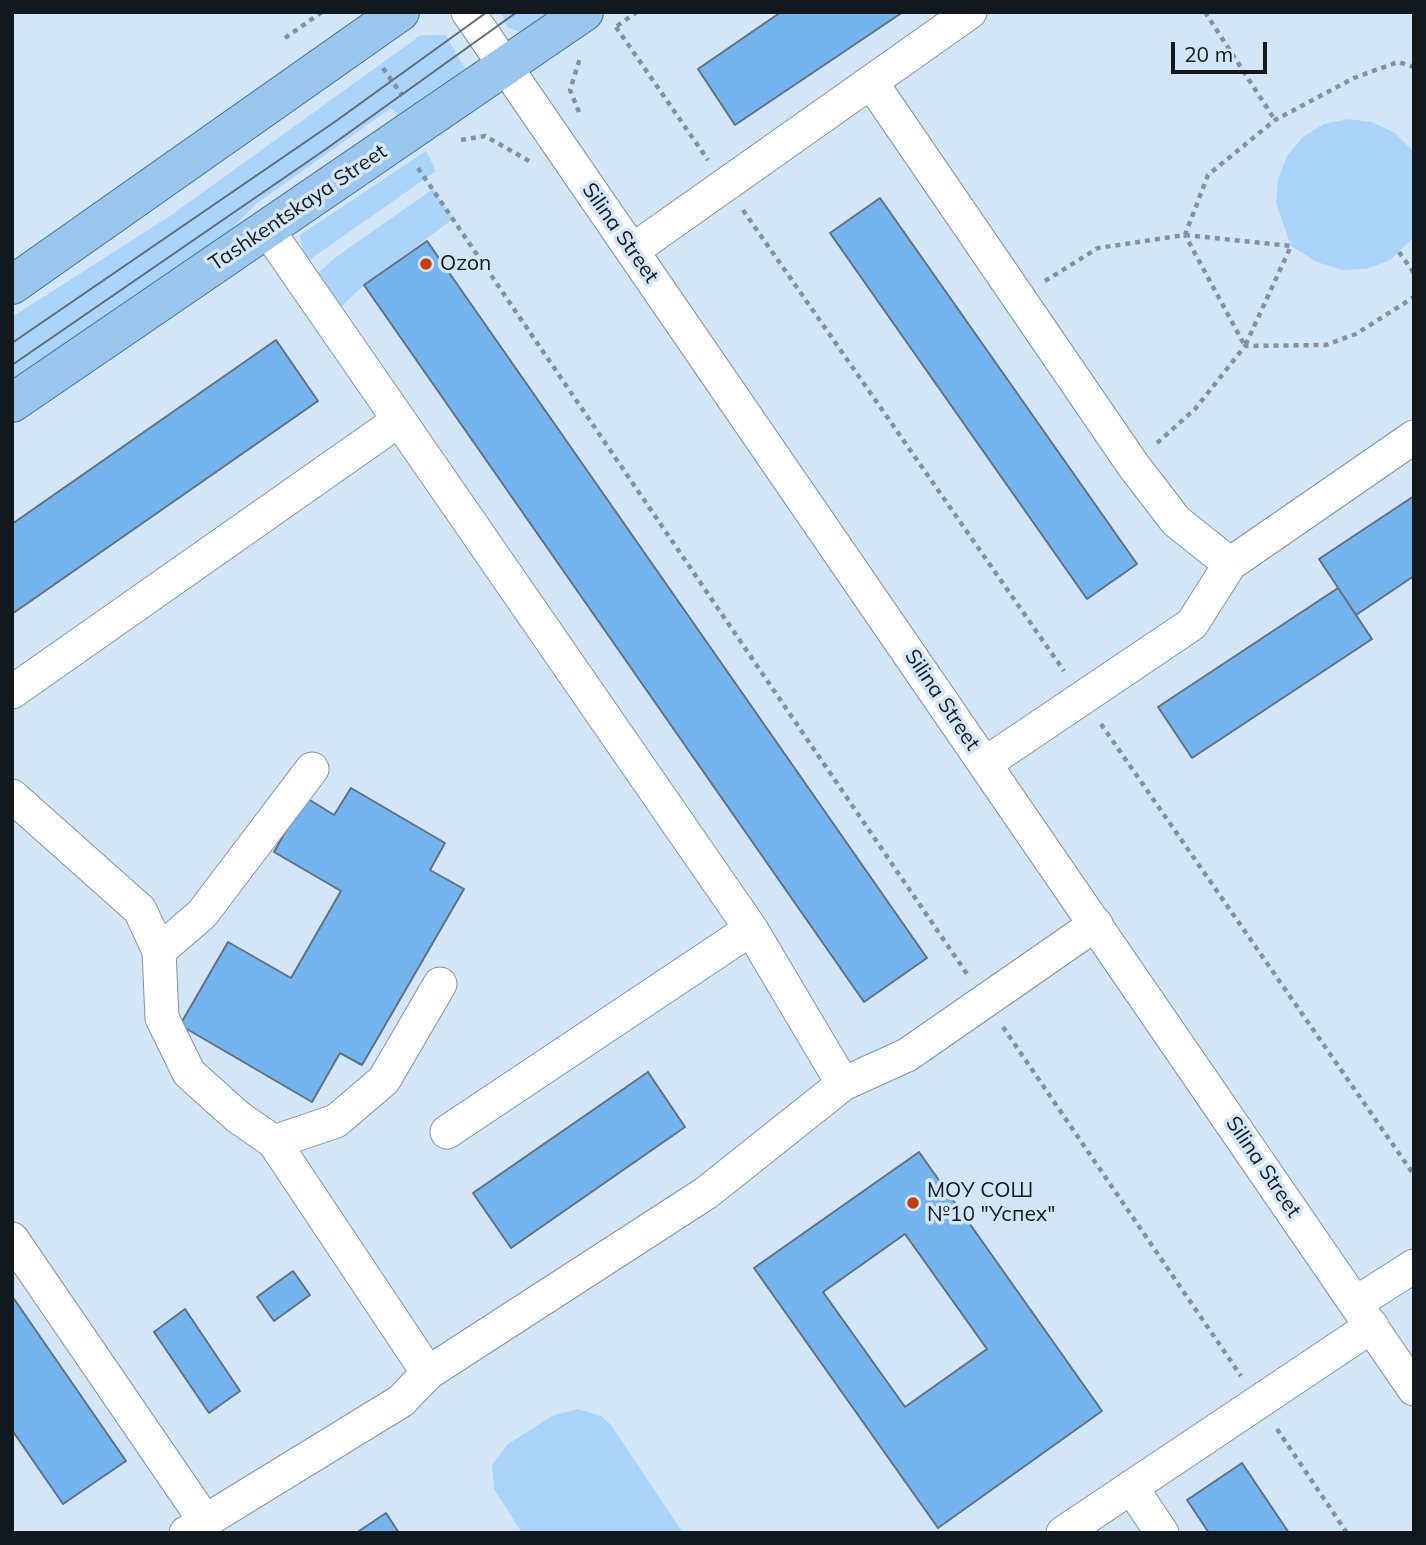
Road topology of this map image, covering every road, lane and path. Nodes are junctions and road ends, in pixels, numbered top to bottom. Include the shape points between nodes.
1 (322, 12) edge
2 (400, 12) edge
3 (468, 12) edge
4 (970, 12) edge
5 (1205, 12) edge
6 (600, 19) edge
7 (285, 38) dead end
8 (363, 38) junction
9 (507, 66) junction
10 (1414, 67) edge
11 (871, 82) junction
12 (1275, 120) junction
13 (423, 123) junction
14 (413, 160) dead end
15 (726, 184) junction
16 (267, 229) junction
17 (1185, 235) junction
18 (633, 250) junction
19 (1399, 252) dead end
20 (1414, 273) edge
21 (12, 285) edge
22 (1020, 297) junction
23 (1414, 297) edge
24 (1245, 346) junction
25 (12, 403) edge
26 (398, 421) junction
27 (1414, 436) edge
28 (1133, 465) junction
29 (1230, 564) junction
30 (12, 692) edge
31 (1082, 698) junction
32 (986, 763) junction
33 (312, 769) dead end
34 (12, 796) edge
35 (1096, 924) junction
36 (751, 929) junction
37 (159, 951) junction
38 (440, 984) dead end
39 (985, 1001) junction
40 (843, 1084) junction
41 (447, 1132) dead end
42 (274, 1142) junction
43 (1414, 1175) edge
44 (12, 1239) edge
45 (1414, 1266) edge
46 (1364, 1315) junction
47 (428, 1373) junction
48 (1414, 1389) edge
49 (1258, 1402) junction
50 (1131, 1487) junction
51 (195, 1527) edge
52 (1063, 1533) edge
53 (1162, 1533) edge
54 (1347, 1533) edge

1 - 7 path
2 - 8 main road
3 - 9 street, Silina Street
4 - 11 street
5 - 12 path
6 - 9 main road, Tashkentskaya Street
6 - 15 path
8 - 13 path
8 - 21 main road
9 - 13 main road, Tashkentskaya Street
9 - 18 street, Silina Street
10 - 12 path via 1398,62 1354,78
11 - 15 street
11 - 22 street
12 - 17 path via 1208,175
13 - 16 main road, Tashkentskaya Street
14 - 39 path
15 - 18 street
15 - 31 path
16 - 25 main road, Tashkentskaya Street
16 - 26 street
17 - 22 path via 1098,248
17 - 24 path
17 - 24 path via 1292,246
18 - 32 street, Silina Street
19 - 20 path
22 - 28 street
23 - 24 path via 1356,334 1326,345
24 - 28 path via 1195,409
26 - 30 street
26 - 36 street
27 - 29 street
28 - 29 street via 1176,522
29 - 31 street via 1192,624
31 - 32 street
31 - 43 path
32 - 35 street, Silina Street
33 - 37 street via 202,914
34 - 37 street via 140,910
35 - 39 street
35 - 46 street, Silina Street
36 - 40 street
36 - 41 street
37 - 42 street via 162,1018 188,1073
38 - 42 street via 384,1080 336,1121
39 - 40 street via 907,1055
39 - 49 path
40 - 47 street via 706,1193
42 - 47 street
44 - 51 street
45 - 46 street
46 - 48 street, Silina Street
46 - 49 street
47 - 51 street via 401,1401
49 - 50 street
49 - 54 path
50 - 52 street
50 - 53 street

